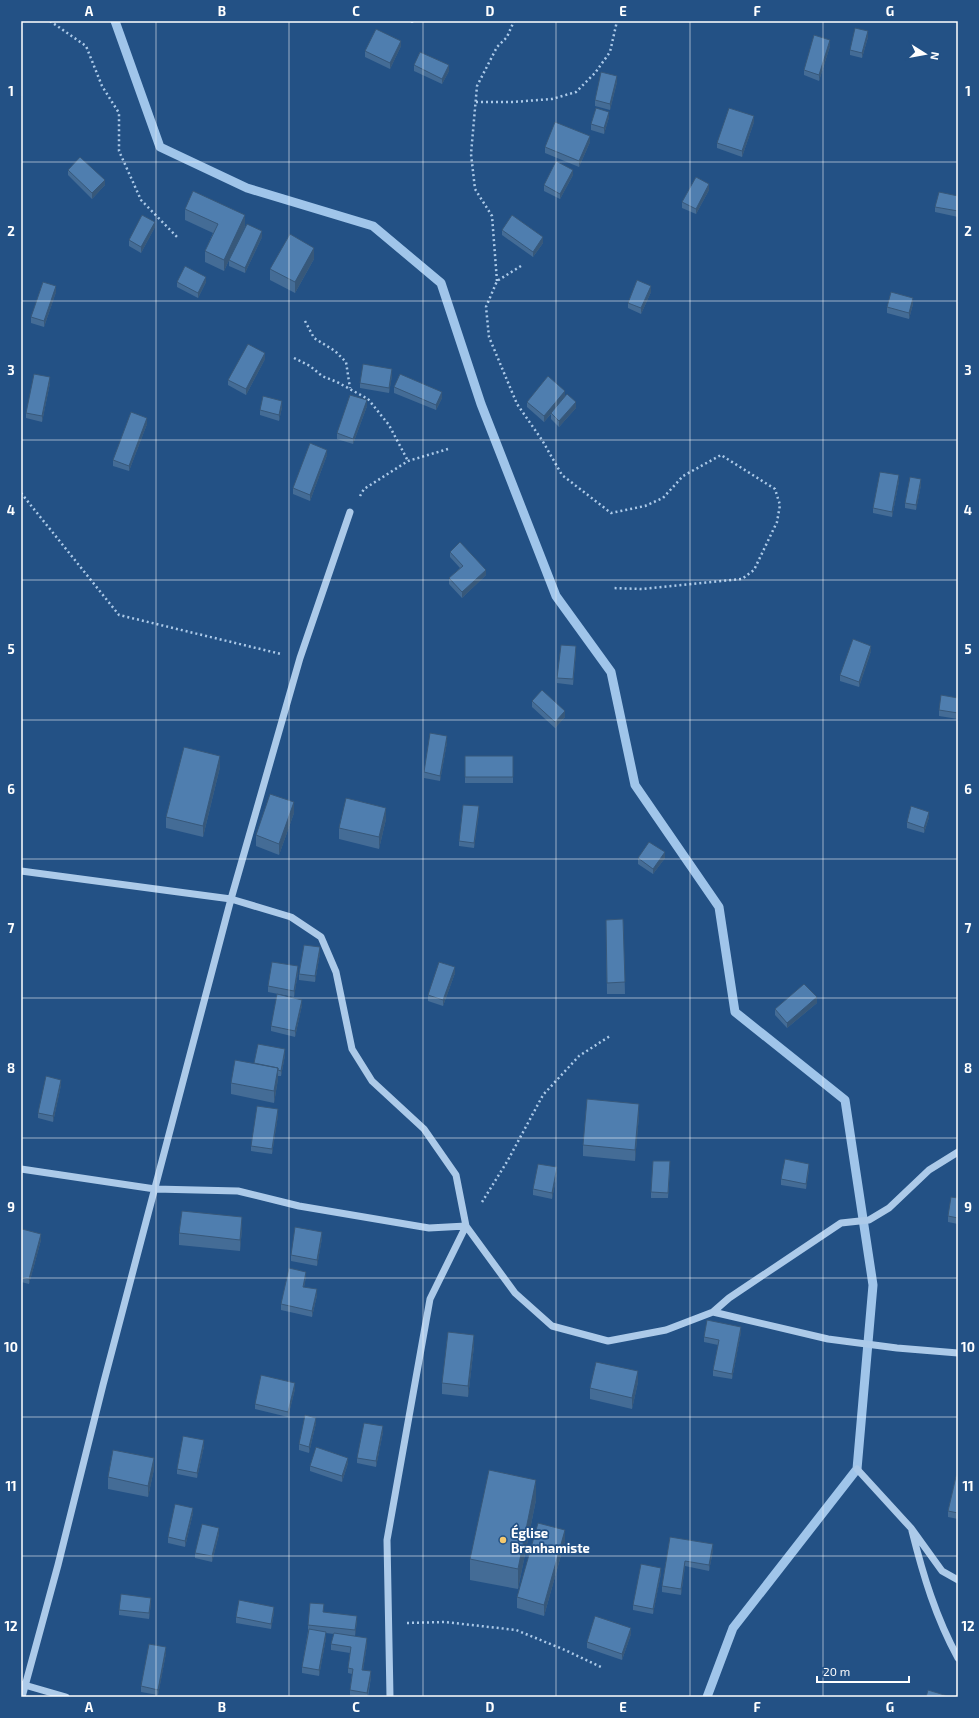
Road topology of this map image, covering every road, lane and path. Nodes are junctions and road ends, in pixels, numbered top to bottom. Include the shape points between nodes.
1 (50, 21) edge
2 (514, 21) edge
3 (617, 21) edge
4 (476, 102) junction
5 (178, 238) dead end
6 (521, 266) dead end
7 (497, 281) junction
8 (305, 321) dead end
9 (294, 358) dead end
10 (350, 388) junction
11 (448, 449) dead end
12 (408, 461) junction
13 (21, 493) edge
14 (350, 512) joint
15 (612, 588) dead end
16 (300, 658) junction
17 (21, 871) edge
18 (231, 898) junction
19 (610, 1036) dead end
20 (958, 1152) edge
21 (21, 1169) edge
22 (155, 1188) junction
23 (466, 1226) junction
24 (713, 1312) junction
25 (958, 1354) edge
26 (857, 1470) dead end
27 (911, 1528) junction
28 (958, 1580) edge
29 (389, 1623) junction
30 (958, 1658) edge
31 (603, 1668) dead end
32 (23, 1685) edge
33 (22, 1697) edge
34 (66, 1697) edge
35 (390, 1697) edge

1 - 5 path via 86,46 102,86 119,113 119,151 141,200
2 - 4 path via 507,37 490,58 477,86
3 - 4 path via 610,52 595,73 576,92 552,99
4 - 7 path via 471,154 475,189 492,216
6 - 7 path
7 - 15 path via 486,307 489,337 517,404 562,475 611,513 645,506 663,498 684,476 721,455 775,489 780,505 777,522 754,570 742,580 642,589
8 - 10 path via 314,338 336,351 346,362
9 - 10 path via 322,376
10 - 12 path via 368,399 389,424
11 - 12 path
12 - 14 path via 364,489
13 - 16 path via 119,615
14 - 16 street
16 - 18 street
17 - 18 street
18 - 22 street
18 - 23 street via 291,917 320,937 336,972 352,1049 372,1081 424,1129 456,1175
19 - 23 path via 579,1056 542,1095 496,1182
20 - 24 street via 929,1170 889,1208 869,1220 841,1223 729,1298
21 - 22 street
22 - 23 street via 238,1191 299,1206 429,1228
22 - 32 street
23 - 24 street via 515,1293 552,1326 608,1341 666,1330
23 - 29 street via 430,1299 387,1540
24 - 25 street via 828,1339
26 - 27 street
27 - 28 street via 942,1572
27 - 30 street via 924,1579 947,1638
29 - 31 path via 445,1622 516,1630
29 - 35 street
32 - 33 street
32 - 34 street

